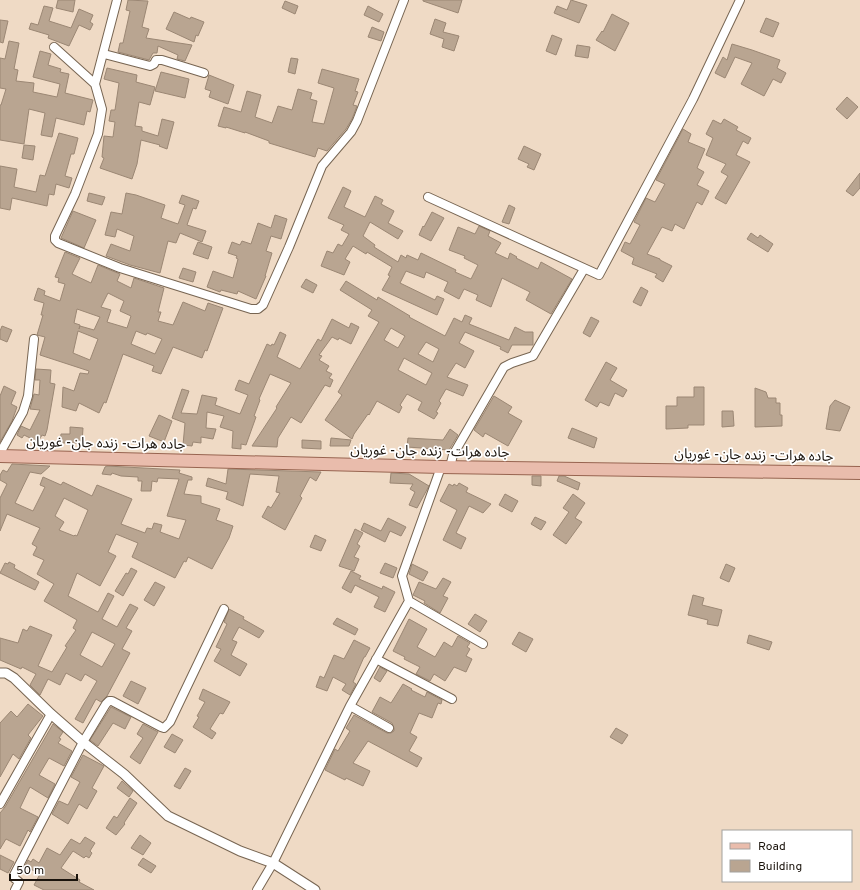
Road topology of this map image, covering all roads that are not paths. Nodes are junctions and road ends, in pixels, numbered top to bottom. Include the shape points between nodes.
1 (117, 0) edge
2 (404, 0) edge
3 (740, 0) edge
4 (54, 47) dead end
5 (104, 54) junction
6 (204, 73) dead end
7 (95, 84) junction
8 (428, 197) dead end
9 (584, 269) junction
10 (34, 339) dead end
11 (0, 453) edge
12 (0, 456) edge
13 (445, 467) junction
14 (860, 473) edge
15 (409, 601) junction
16 (224, 610) dead end
17 (483, 644) dead end
18 (376, 659) junction
19 (0, 673) edge
20 (452, 699) dead end
21 (350, 706) junction
22 (51, 714) junction
23 (389, 728) dead end
24 (82, 742) junction
25 (0, 804) edge
26 (273, 863) junction
27 (15, 890) edge
28 (257, 890) edge
29 (315, 890) edge

1 - 5 street
2 - 7 street via 358,121 322,166 263,305 258,309 120,268 55,240 98,134 102,109
3 - 9 street via 693,99 599,275
4 - 7 street
5 - 6 street via 150,66 156,60 162,60
5 - 7 street
8 - 9 street
9 - 13 street via 533,356 504,367
10 - 11 street via 28,396 23,412
12 - 13 main road, جاده هرات- زنده جان- غوریان
13 - 14 main road, جاده هرات- زنده جان- غوریان
13 - 15 street via 402,576
15 - 17 street
15 - 18 street
16 - 24 street via 167,726 161,727 109,701
18 - 20 street
18 - 21 street
19 - 22 street via 6,673 14,678
21 - 23 street
21 - 26 street
22 - 24 street
22 - 25 street
24 - 26 street via 124,774 168,816 240,851
24 - 27 street via 14,875 19,882
26 - 28 street
26 - 29 street

